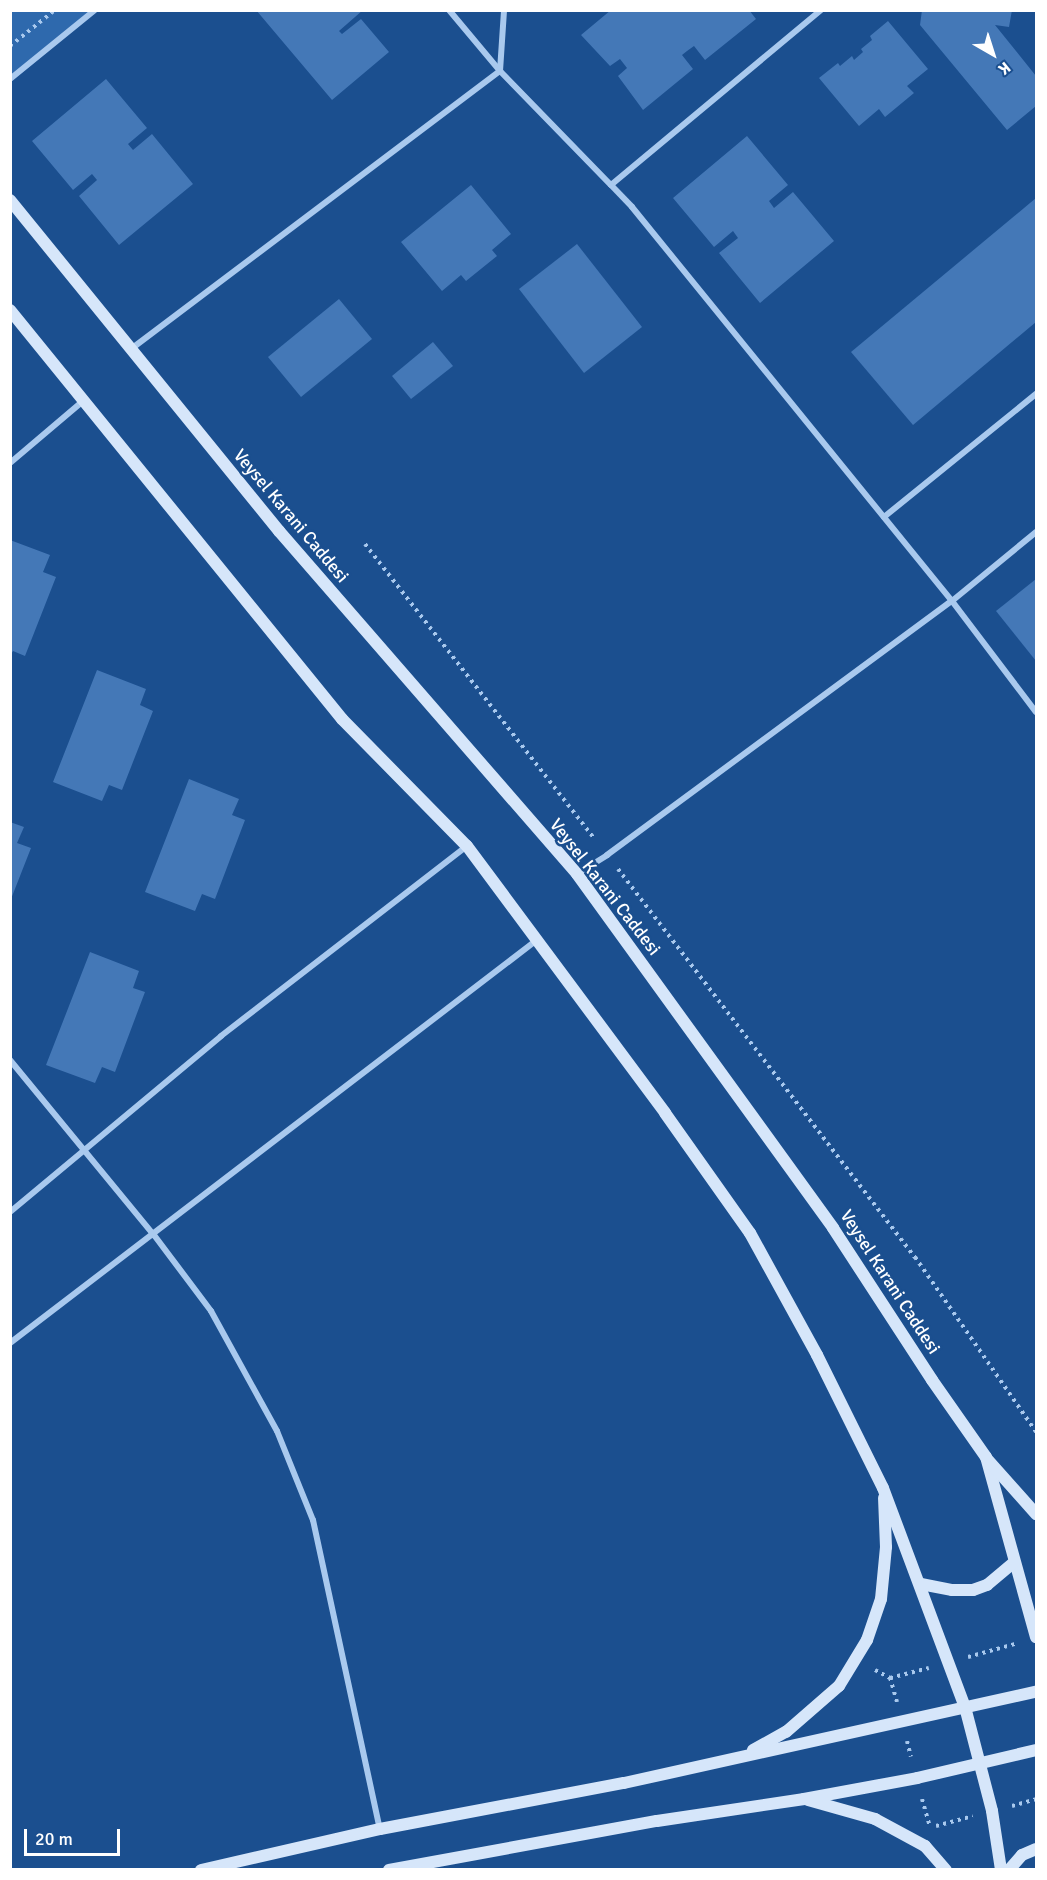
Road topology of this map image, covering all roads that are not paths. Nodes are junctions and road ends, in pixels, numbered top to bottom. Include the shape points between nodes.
1 (95, 10) edge
2 (449, 10) edge
3 (504, 10) edge
4 (821, 10) edge
5 (501, 71) junction
6 (10, 79) edge
7 (611, 185) junction
8 (10, 200) edge
9 (10, 310) edge
10 (131, 349) junction
11 (1036, 394) edge
12 (84, 400) junction
13 (10, 463) edge
14 (884, 517) junction
15 (1036, 532) edge
16 (952, 601) junction
17 (1036, 712) edge
18 (467, 846) junction
19 (577, 874) junction
20 (537, 939) junction
21 (10, 1060) edge
22 (84, 1148) junction
23 (10, 1212) edge
24 (154, 1235) junction
25 (10, 1343) edge
26 (986, 1457) junction
27 (883, 1488) junction
28 (1036, 1514) edge
29 (1014, 1562) junction
30 (921, 1584) junction
31 (1036, 1637) edge
32 (1036, 1692) edge
33 (965, 1707) junction
34 (1036, 1750) edge
35 (739, 1757) junction
36 (980, 1764) junction
37 (804, 1799) junction
38 (380, 1829) junction
39 (1036, 1849) edge
40 (201, 1869) edge
41 (389, 1869) edge
42 (946, 1869) edge
43 (1001, 1869) edge
44 (1009, 1869) edge

1 - 6 street
2 - 5 street
3 - 5 street
4 - 7 street
5 - 7 street
5 - 10 street
7 - 14 street
8 - 10 main road, Veysel Karani Caddesi
9 - 12 main road
10 - 19 main road, Veysel Karani Caddesi via 279,531
11 - 14 street
12 - 13 street
12 - 18 main road via 342,719
14 - 16 street
15 - 16 street
16 - 17 street
16 - 19 street
18 - 20 main road
18 - 22 street via 221,1036
19 - 26 main road, Veysel Karani Caddesi via 833,1228
20 - 24 street
20 - 27 main road via 750,1233 817,1354
21 - 22 street
22 - 23 street
22 - 24 street
24 - 25 street
24 - 38 street via 211,1311 277,1431 314,1520
26 - 28 main road
26 - 29 main road, Veysel Karani Caddesi
27 - 30 main road
27 - 35 main road via 886,1546 881,1599 867,1640 839,1686 786,1732
29 - 30 main road via 987,1586 973,1590
29 - 31 main road, Veysel Karani Caddesi
30 - 33 main road
32 - 33 main road
33 - 35 main road
33 - 36 main road
34 - 36 main road
35 - 38 main road
36 - 37 main road
36 - 43 main road
37 - 41 main road
37 - 42 main road via 874,1819 925,1846
38 - 40 main road
39 - 44 main road via 1022,1855

